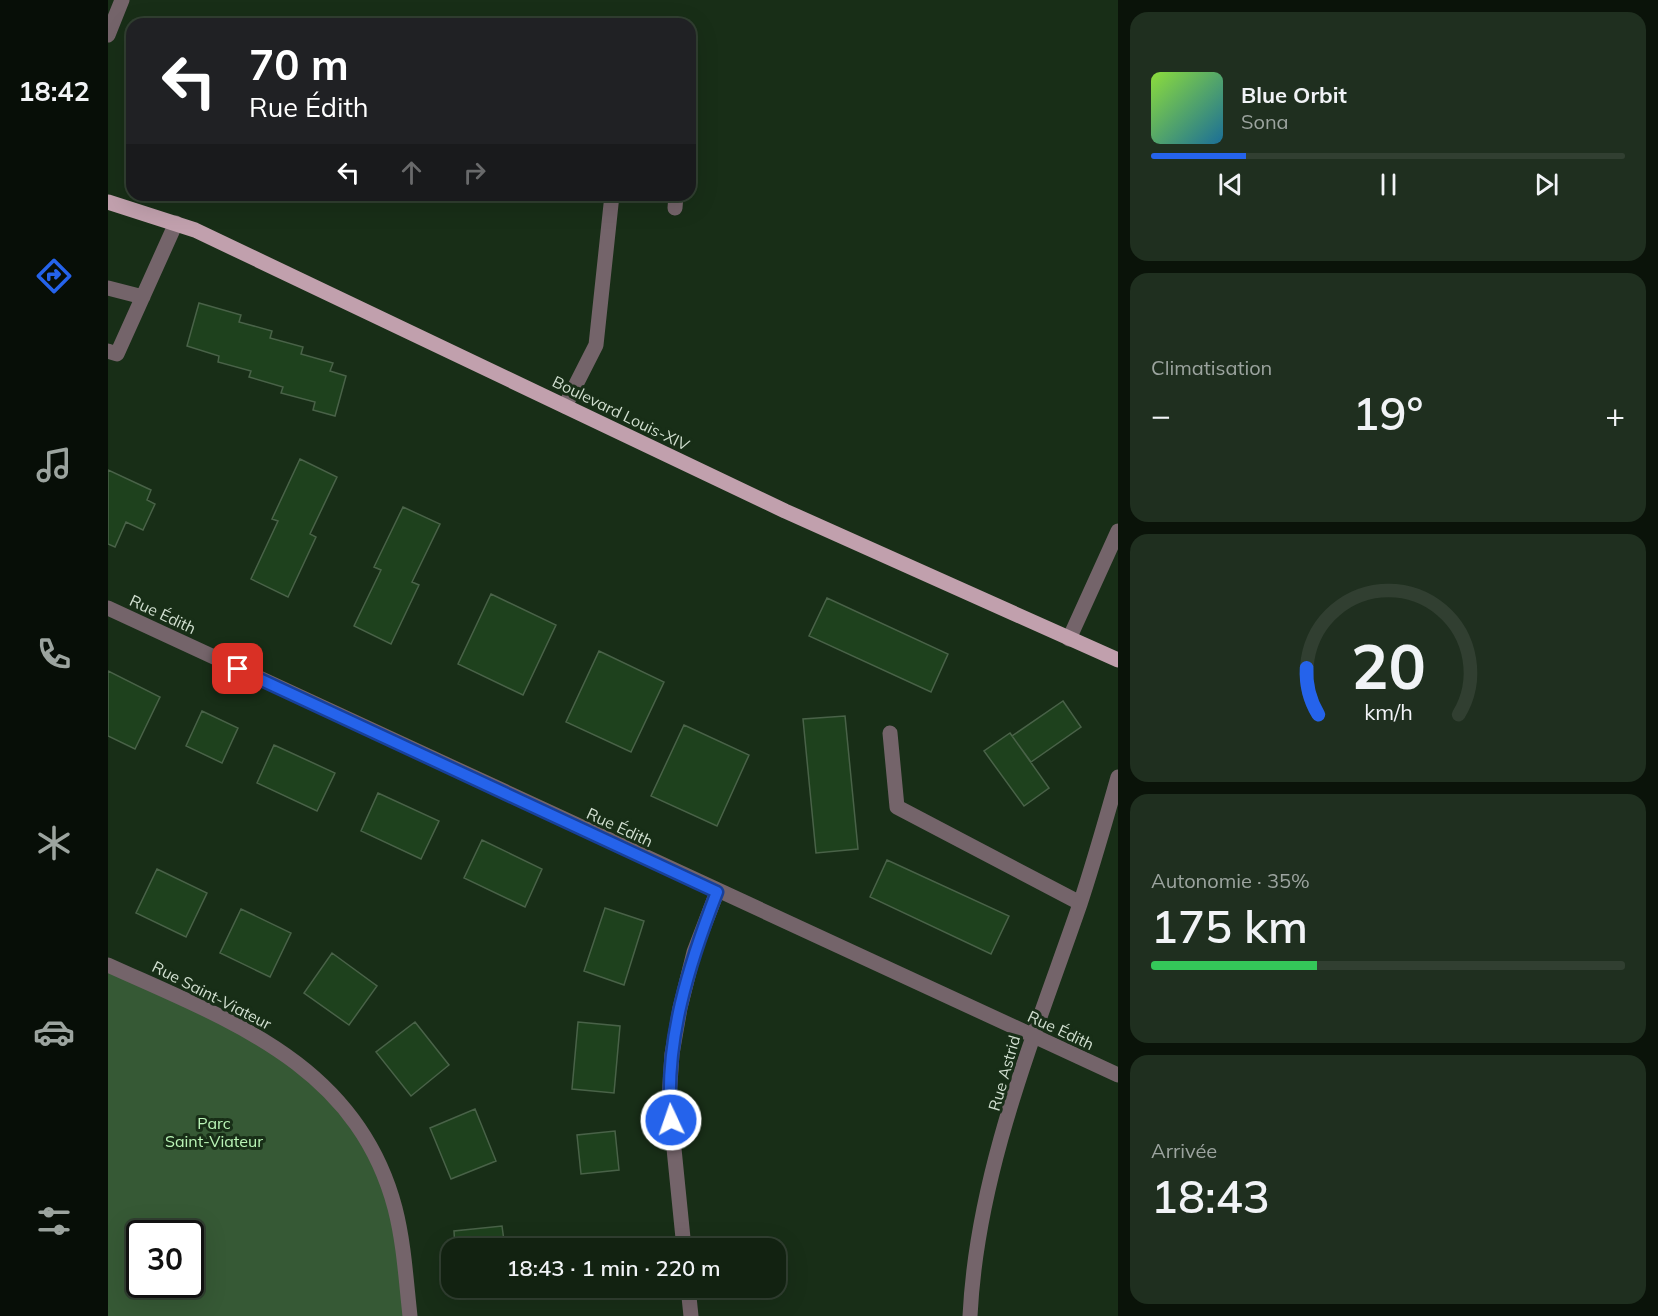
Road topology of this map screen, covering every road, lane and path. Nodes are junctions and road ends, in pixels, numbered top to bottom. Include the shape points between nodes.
1 (122, 0) edge
2 (108, 35) edge
3 (611, 201) edge
4 (108, 202) edge
5 (176, 224) junction
6 (108, 288) edge
7 (143, 297) junction
8 (108, 351) edge
9 (565, 406) junction
10 (1118, 531) edge
11 (108, 608) edge
12 (1069, 639) junction
13 (1118, 660) edge
14 (890, 733) dead end
15 (1118, 777) edge
16 (717, 892) junction
17 (1080, 903) junction
18 (108, 964) edge
19 (1033, 1036) junction
20 (1118, 1075) edge
21 (683, 1238) edge
22 (689, 1298) edge
23 (410, 1316) edge
24 (691, 1316) edge
25 (970, 1316) edge

1 - 2 street
3 - 9 street via 596,345
4 - 5 main road, Boulevard Louis-XIV
5 - 7 street
5 - 9 main road, Boulevard Louis-XIV
6 - 7 street
7 - 8 street via 117,354
9 - 12 main road, Boulevard Louis-XIV
10 - 12 street
11 - 16 street, Rue Édith
12 - 13 main road, Boulevard Louis-XIV
14 - 17 street via 897,807
15 - 17 street, Rue Astrid
16 - 19 street, Rue Édith
16 - 21 street via 694,952 672,1054 669,1099
17 - 19 street, Rue Astrid
18 - 23 street, Rue Saint-Viateur via 219,1015 278,1049 322,1082 346,1109 375,1156 395,1208
19 - 20 street, Rue Édith
19 - 25 street, Rue Astrid via 980,1220
22 - 24 street

